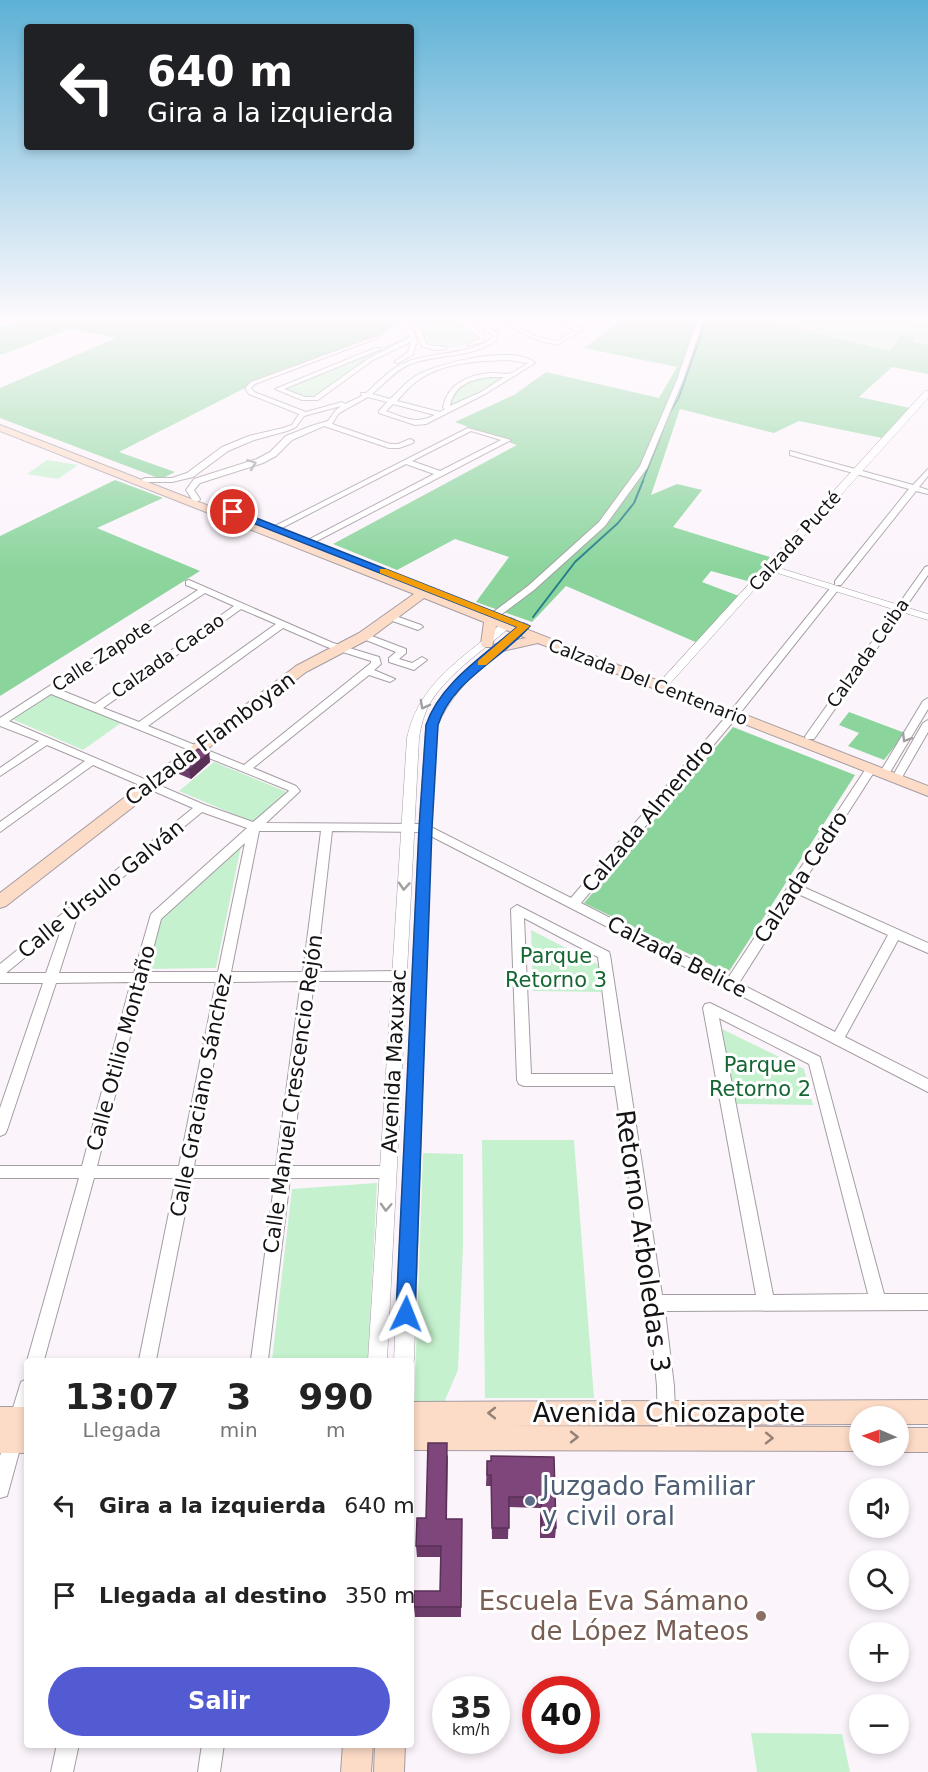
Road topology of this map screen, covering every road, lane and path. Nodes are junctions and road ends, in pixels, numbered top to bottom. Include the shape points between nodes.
1 (283, 404) edge
2 (341, 404) edge
3 (353, 404) edge
4 (390, 404) edge
5 (399, 404) edge
6 (446, 404) edge
7 (461, 404) edge
8 (670, 404) edge
9 (918, 404) edge
10 (450, 409) junction
11 (310, 413) junction
12 (440, 414) junction
13 (334, 418) junction
14 (298, 420) junction
15 (0, 422) edge
16 (327, 424) junction
17 (318, 426) junction
18 (0, 428) edge
19 (410, 441) dead end
20 (793, 453) dead end
21 (414, 458) junction
22 (406, 462) junction
23 (450, 469) junction
24 (928, 471) edge
25 (856, 472) junction
26 (441, 474) junction
27 (129, 476) junction
28 (145, 480) junction
29 (914, 488) junction
30 (928, 492) edge
31 (196, 499) junction
32 (275, 528) junction
33 (310, 541) junction
34 (772, 566) junction
35 (928, 569) edge
36 (189, 584) dead end
37 (837, 586) junction
38 (205, 589) junction
39 (419, 589) junction
40 (241, 605) junction
41 (901, 606) junction
42 (928, 612) edge
43 (390, 617) junction
44 (928, 617) edge
45 (493, 618) junction
46 (282, 624) junction
47 (418, 627) dead end
48 (514, 627) junction
49 (364, 636) junction
50 (538, 640) junction
51 (337, 646) junction
52 (492, 646) junction
53 (422, 660) dead end
54 (367, 671) junction
55 (453, 672) junction
56 (466, 677) junction
57 (390, 679) dead end
58 (664, 684) junction
59 (51, 690) junction
60 (928, 701) edge
61 (96, 708) junction
62 (735, 712) junction
63 (1, 722) edge
64 (928, 723) edge
65 (141, 726) junction
66 (810, 736) junction
67 (46, 741) junction
68 (192, 747) junction
69 (92, 761) junction
70 (245, 769) junction
71 (888, 772) junction
72 (0, 773) edge
73 (928, 782) edge
74 (145, 783) junction
75 (928, 791) edge
76 (201, 807) junction
77 (0, 828) edge
78 (254, 828) junction
79 (327, 828) junction
80 (408, 828) junction
81 (425, 828) junction
82 (795, 888) junction
83 (0, 889) edge
84 (0, 902) edge
85 (573, 904) junction
86 (72, 914) junction
87 (895, 933) junction
88 (928, 948) edge
89 (0, 971) edge
90 (398, 976) junction
91 (139, 977) junction
92 (224, 977) junction
93 (309, 977) junction
94 (0, 978) edge
95 (51, 978) junction
96 (731, 984) junction
97 (838, 1038) junction
98 (620, 1080) junction
99 (928, 1086) edge
100 (0, 1131) edge
101 (0, 1172) edge
102 (88, 1172) junction
103 (186, 1172) junction
104 (281, 1172) junction
105 (387, 1172) junction
106 (878, 1302) junction
107 (928, 1302) edge
108 (766, 1303) junction
109 (654, 1304) junction
110 (36, 1358) edge
111 (148, 1358) edge
112 (260, 1358) edge
113 (377, 1358) edge
114 (404, 1358) edge
115 (24, 1398) edge
116 (928, 1412) edge
117 (414, 1414) edge
118 (667, 1425) junction
119 (14, 1430) edge
120 (414, 1438) edge
121 (849, 1438) edge
122 (909, 1440) edge
123 (928, 1440) edge
124 (0, 1489) edge
125 (67, 1748) edge
126 (212, 1748) edge
127 (358, 1748) edge
128 (390, 1748) edge
129 (62, 1772) edge
130 (209, 1772) edge
131 (356, 1772) edge
132 (389, 1772) edge

1 - 11 street
2 - 11 street
3 - 13 street
4 - 12 street via 381,412 420,423
5 - 12 street
6 - 10 street
7 - 10 street
8 - 45 street via 644,466 602,524
9 - 25 street, Calzada Pucté
10 - 12 street
11 - 13 street
11 - 14 street
13 - 16 street
14 - 17 street
14 - 28 street via 285,430 225,449 182,478
15 - 27 main road, Calzada Del Centenario
16 - 17 street
16 - 19 street via 389,446
31 -> 17 street via 190,490 197,481 260,461 289,438
18 - 27 main road, Calzada Del Centenario
20 - 25 street
21 - 22 street
21 - 23 street
21 - 23 street via 470,429 507,440
22 - 26 street
22 - 32 street
23 - 26 street
24 - 29 street, Calzada Almendro
25 - 29 street
25 - 34 street, Calzada Pucté
26 - 33 street
27 - 28 main road, Calzada Del Centenario
27 - 39 main road, Calzada Del Centenario
28 - 31 main road, Calzada Del Centenario
29 - 30 street
29 - 37 street, Calzada Almendro
31 - 32 main road, Calzada Del Centenario
32 - 33 main road, Calzada Del Centenario
33 - 39 main road, Calzada Del Centenario
34 - 37 street
34 - 58 street, Calzada Pucté
35 - 41 street, Calzada Ceiba
36 - 38 street
37 - 41 street
37 - 62 street, Calzada Almendro
38 - 40 street
38 - 59 street, Calle Zapote
39 - 43 main road, Calzada Flamboyan
39 - 45 main road, Calzada Del Centenario
39 - 51 main road, Calzada Flamboyan
40 - 46 street
40 - 61 street, Calzada Cacao
41 - 42 street
41 - 44 street
41 - 66 street, Calzada Ceiba
43 - 47 street
43 - 49 main road, Calzada Flamboyan
45 - 48 main road, Calzada Del Centenario
45 - 52 main road
46 - 51 street
46 - 65 street
48 - 50 main road, Calzada Del Centenario
48 - 52 street, Avenida Maxuxac
48 - 58 main road, Calzada Del Centenario
49 - 51 main road, Calzada Flamboyan
49 - 53 street via 403,651 392,660 414,667
50 - 52 main road
50 - 58 main road, Calzada Del Centenario
51 - 54 street via 376,659
51 - 68 main road, Calzada Flamboyan
52 - 55 street, Avenida Maxuxac
52 - 56 street, Avenida Maxuxac
54 - 57 street
54 - 70 street
55 - 56 street
55 -> 80 street, Avenida Maxuxac via 427,698 416,724
56 - 81 street, Avenida Maxuxac via 442,702 432,725
58 - 62 main road, Calzada Del Centenario
59 - 61 street
59 - 63 street, Calle Zapote
60 -> 71 street, Calzada Cedro
61 - 65 street
62 - 66 main road, Calzada Del Centenario
62 - 71 main road, Calzada Del Centenario
62 - 85 street, Calzada Almendro
63 - 67 street
64 - 71 street, Calzada Cedro
65 - 68 street
66 - 71 main road, Calzada Del Centenario
67 - 69 street
67 - 72 street
68 - 70 street
68 - 74 main road, Calzada Flamboyan
69 - 74 street
69 - 77 street
70 - 78 street, Calle Otilio Montaño via 295,791
71 - 73 main road, Calzada Del Centenario
71 - 75 main road, Calzada Del Centenario
71 - 82 street, Calzada Cedro
74 - 76 street
74 - 83 main road, Calzada Flamboyan
74 - 84 main road, Calzada Flamboyan
76 - 78 street
76 - 86 street, Calle Úrsulo Galván
78 - 79 street
78 - 91 street, Calle Otilio Montaño via 155,917
78 - 92 street, Calle Graciano Sánchez
79 - 80 street
79 - 93 street, Calle Manuel Crescencio Rejón
80 - 81 street
80 -> 90 street, Avenida Maxuxac
81 - 85 street, Calzada Belice
81 - 114 street, Avenida Maxuxac
82 - 87 street
82 - 96 street, Calzada Cedro
85 - 96 street, Calzada Belice
86 - 89 street, Calle Úrsulo Galván
86 - 95 street
87 - 88 street
87 - 97 street
90 - 93 street
90 - 105 street, Avenida Maxuxac
91 - 92 street
91 - 95 street
91 - 102 street, Calle Otilio Montaño
92 - 93 street
92 - 103 street, Calle Graciano Sánchez
93 - 104 street, Calle Manuel Crescencio Rejón
94 - 95 street
95 - 100 street
96 - 97 street, Calzada Belice
97 - 99 street, Calzada Belice
98 - 98 street, Retorno Arboledas 3 via 524,1080 517,909 604,955
98 - 109 street, Retorno Arboledas 3
101 - 102 street
102 - 103 street
102 - 110 street, Calle Otilio Montaño
103 - 104 street
103 - 111 street, Calle Graciano Sánchez
104 - 105 street
104 - 112 street, Calle Manuel Crescencio Rejón
105 -> 113 street, Avenida Maxuxac
106 - 107 street
106 - 108 street
106 - 108 street via 815,1061 710,1008
108 - 109 street
109 - 118 street, Retorno Arboledas 3
115 - 119 street
116 - 118 main road, Avenida Chicozapote
118 -> 117 main road, Avenida Chicozapote
120 -> 118 main road, Avenida Chicozapote
118 -> 121 main road, Avenida Chicozapote
119 - 124 street
122 - 123 main road
125 - 129 street
126 - 130 street
127 - 131 main road
128 - 132 main road

